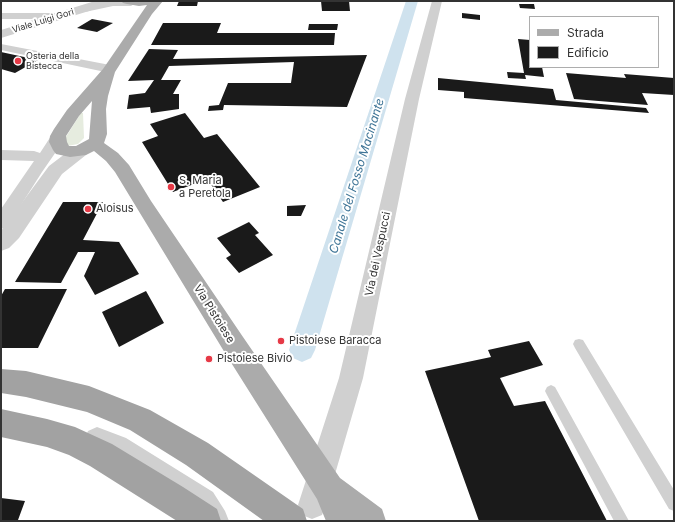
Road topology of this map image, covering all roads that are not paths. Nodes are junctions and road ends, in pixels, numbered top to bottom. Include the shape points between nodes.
1 (105, 1) edge
2 (437, 1) edge
3 (131, 2) edge
4 (153, 5) edge
5 (85, 9) junction
6 (1, 16) edge
7 (60, 16) junction
8 (5, 32) edge
9 (1, 47) edge
10 (109, 70) junction
11 (58, 136) junction
12 (87, 147) junction
13 (1, 155) edge
14 (34, 156) dead end
15 (1, 223) edge
16 (1, 243) edge
17 (579, 344) dead end
18 (1, 381) edge
19 (551, 391) dead end
20 (1, 414) edge
21 (1, 422) edge
22 (313, 498) edge
23 (674, 504) edge
24 (205, 521) edge
25 (215, 521) edge
26 (342, 521) edge
27 (370, 521) edge
28 (622, 521) edge

1 - 5 street, Viale Luigi Gori
2 - 22 street, Via dei Vespucci via 412,99 351,378
3 - 4 main road
3 - 5 street, Viale Luigi Gori
4 - 10 main road
5 - 7 street, Viale Luigi Gori
6 - 7 street
6 - 8 street via 7,22
7 - 8 street, Viale Luigi Gori
9 - 10 street
10 - 11 main road via 73,113
10 - 12 main road via 98,109 100,134
11 - 12 main road via 62,150 70,152
11 - 15 street
12 - 16 street via 55,170 12,232
12 - 22 main road, Via Pistoiese via 112,157 123,169 238,351
13 - 14 street
17 - 23 lane
18 - 22 highway via 26,384 89,399 140,420 197,454
19 - 28 lane
20 - 25 street via 54,424 117,447 203,502
21 - 24 highway via 75,442 172,498
22 - 26 main road, Via Pistoiese
22 - 27 main road, Via Pistoiese

